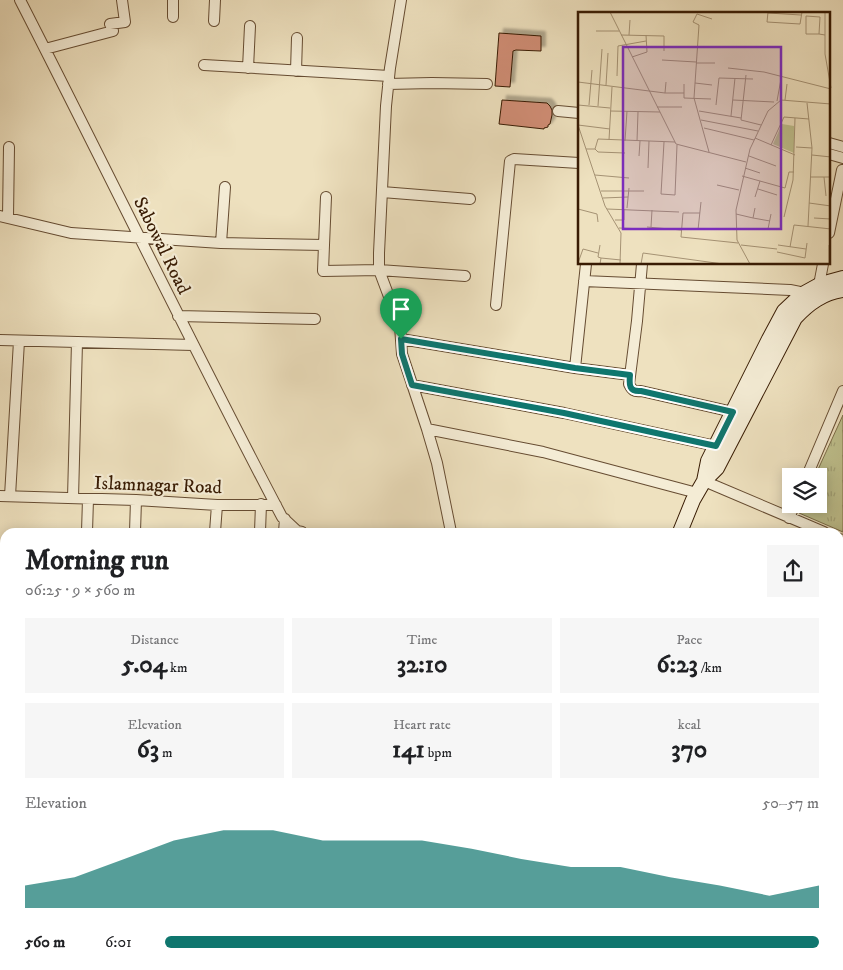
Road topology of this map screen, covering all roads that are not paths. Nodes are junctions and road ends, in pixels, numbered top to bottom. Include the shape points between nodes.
1 (20, 0) edge
2 (122, 0) edge
3 (173, 0) edge
4 (215, 0) edge
5 (401, 0) edge
6 (173, 17) dead end
7 (214, 21) dead end
8 (250, 26) dead end
9 (297, 38) dead end
10 (45, 49) junction
11 (204, 65) dead end
12 (248, 68) junction
13 (296, 71) junction
14 (389, 80) junction
15 (487, 84) dead end
16 (558, 111) dead end
17 (578, 113) edge
18 (830, 143) edge
19 (9, 147) dead end
20 (843, 147) edge
21 (830, 154) edge
22 (843, 158) edge
23 (578, 163) edge
24 (842, 170) edge
25 (226, 187) dead end
26 (382, 192) junction
27 (326, 197) dead end
28 (470, 199) dead end
29 (4, 217) edge
30 (830, 228) edge
31 (140, 237) junction
32 (221, 243) junction
33 (324, 245) junction
34 (586, 265) edge
35 (642, 265) edge
36 (823, 265) edge
37 (379, 270) junction
38 (465, 276) dead end
39 (843, 278) edge
40 (584, 281) junction
41 (640, 284) junction
42 (843, 290) edge
43 (815, 291) junction
44 (496, 305) dead end
45 (178, 316) junction
46 (314, 319) dead end
47 (401, 339) junction
48 (0, 340) edge
49 (19, 341) junction
50 (77, 342) junction
51 (193, 345) junction
52 (575, 368) junction
53 (630, 375) junction
54 (412, 385) junction
55 (843, 391) edge
56 (733, 412) junction
57 (427, 428) junction
58 (716, 446) junction
59 (810, 468) edge
60 (700, 487) junction
61 (5, 496) edge
62 (73, 498) junction
63 (88, 499) junction
64 (136, 500) junction
65 (261, 504) junction
66 (216, 505) junction
67 (276, 505) junction
68 (791, 513) edge
69 (789, 518) junction
70 (285, 519) junction
71 (87, 528) edge
72 (135, 528) edge
73 (215, 528) edge
74 (260, 528) edge
75 (284, 528) edge
76 (294, 528) edge
77 (451, 528) edge
78 (682, 528) edge
79 (814, 528) edge

1 - 10 street, Sabowal Road
2 - 10 street via 125,22 110,24 112,31
3 - 6 street
4 - 7 street
5 - 14 street
8 - 12 street
9 - 13 street
10 - 31 street, Sabowal Road
11 - 12 street
12 - 13 street
13 - 14 street
14 - 15 street
14 - 26 street
16 - 17 street
18 - 20 street
19 - 29 street
21 - 22 street
23 - 44 street via 510,161
24 - 30 street
25 - 32 street
26 - 28 street
26 - 37 street
27 - 33 street
29 - 31 street via 71,233
31 - 32 street
31 - 45 street, Sabowal Road
32 - 33 street
33 - 37 street via 323,271
34 - 40 street
35 - 41 street
36 - 43 street
37 - 38 street
37 - 47 street via 400,326
39 - 43 main road
40 - 41 street
40 - 52 street
41 - 43 street
41 - 53 street
42 - 43 main road
43 - 56 main road via 784,311
43 - 60 main road via 795,318 717,468
45 - 46 street
45 - 51 street, Sabowal Road
47 - 52 street
47 - 54 street via 402,354
48 - 49 street
49 - 50 street
49 - 61 street
50 - 51 street
50 - 62 street
51 - 67 street, Sabowal Road
52 - 53 street
53 - 56 street via 629,384 635,392
54 - 57 street
54 - 58 street
55 - 59 street
56 - 58 main road
57 - 60 street
57 - 77 street
58 - 60 main road
60 - 69 street
60 - 78 main road
61 - 62 street, Islamnagar Road
62 - 63 street, Islamnagar Road
63 - 64 street, Islamnagar Road
63 - 71 street
64 - 66 street, Islamnagar Road
64 - 72 street
65 - 66 street, Islamnagar Road
65 - 67 street, Islamnagar Road
65 - 74 street
66 - 73 street
67 - 70 street
68 - 69 street
69 - 79 street
70 - 75 street
70 - 76 street

